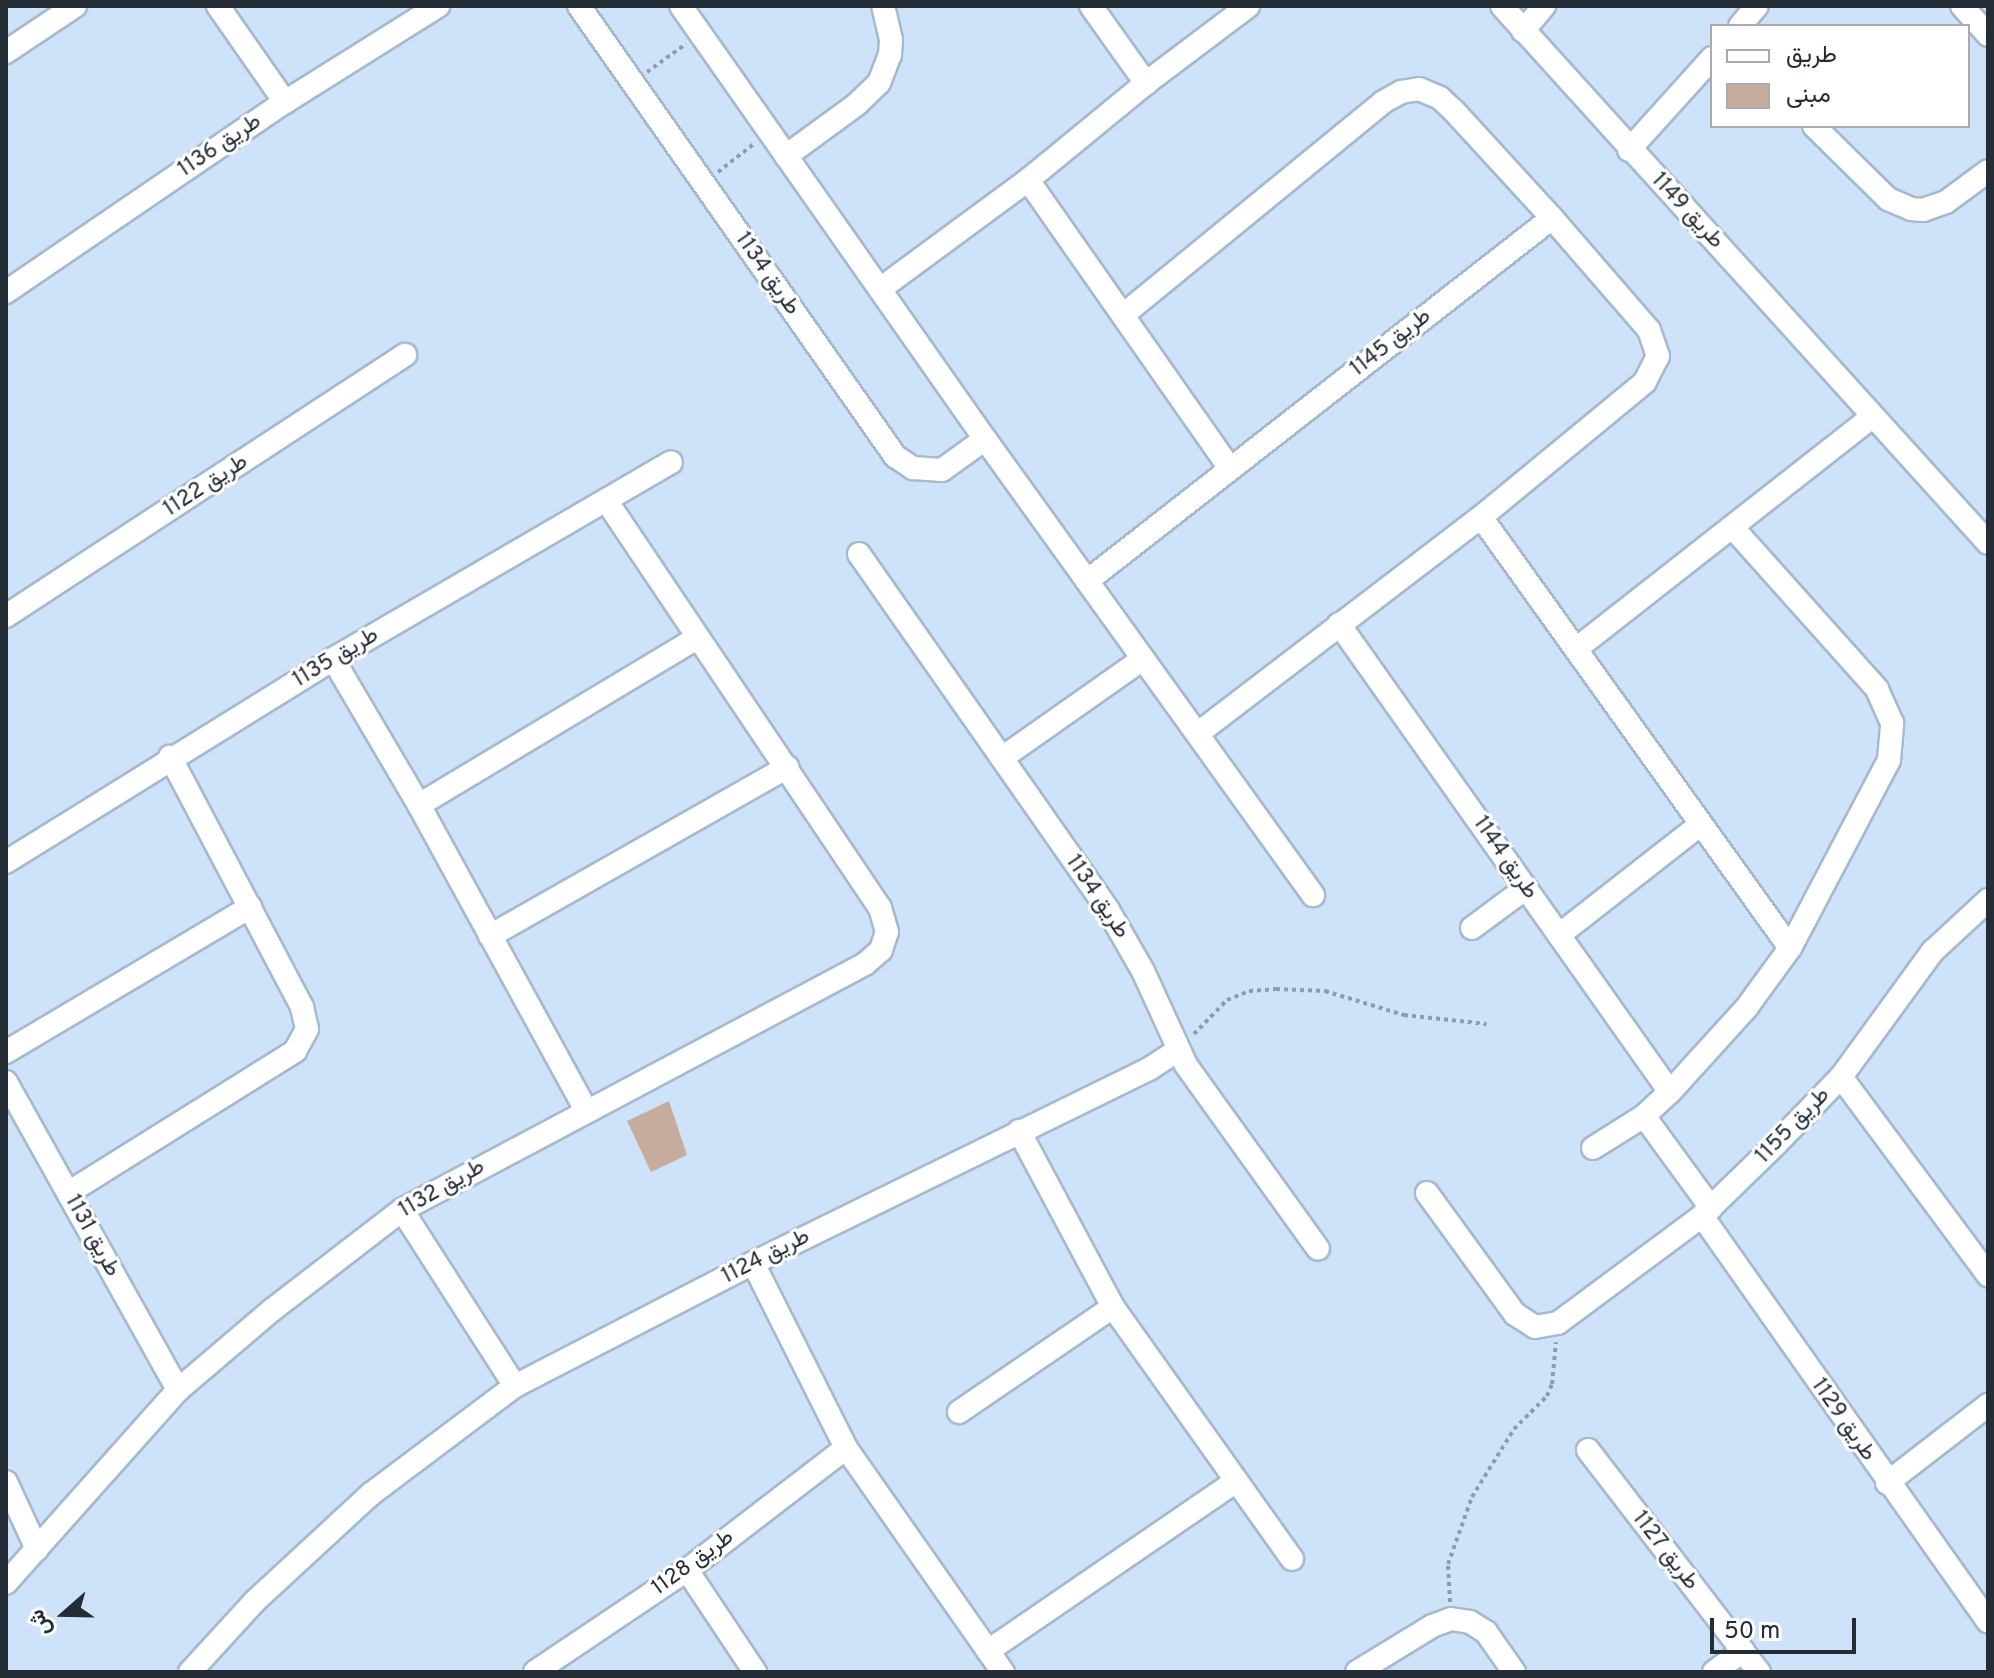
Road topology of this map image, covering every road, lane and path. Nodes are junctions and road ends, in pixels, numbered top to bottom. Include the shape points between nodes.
1 (75, 6) edge
2 (218, 6) edge
3 (438, 6) edge
4 (579, 6) edge
5 (681, 6) edge
6 (883, 6) edge
7 (1091, 6) edge
8 (1248, 6) edge
9 (1502, 6) edge
10 (1544, 6) edge
11 (1757, 6) edge
12 (1962, 6) edge
13 (1742, 24) edge
14 (1523, 31) junction
15 (700, 34) junction
16 (1988, 35) edge
17 (6, 52) edge
18 (1710, 60) edge
19 (633, 83) junction
20 (1146, 83) junction
21 (285, 102) junction
22 (1816, 128) edge
23 (770, 132) junction
24 (1629, 150) junction
25 (786, 156) junction
26 (1988, 171) edge
27 (1028, 180) junction
28 (703, 183) junction
29 (1552, 218) junction
30 (880, 289) junction
31 (6, 292) edge
32 (1123, 315) junction
33 (405, 355) dead end
34 (1873, 416) junction
35 (985, 439) junction
36 (671, 462) dead end
37 (1229, 467) junction
38 (606, 501) junction
39 (1481, 517) junction
40 (1732, 527) junction
41 (1988, 543) edge
42 (859, 554) dead end
43 (1087, 581) junction
44 (6, 616) edge
45 (1339, 624) junction
46 (697, 638) junction
47 (1576, 649) junction
48 (333, 659) junction
49 (1143, 659) junction
50 (1197, 734) junction
51 (170, 757) junction
52 (1002, 758) junction
53 (787, 767) junction
54 (419, 805) junction
55 (1701, 824) junction
56 (6, 862) edge
57 (1526, 888) junction
58 (1313, 895) dead end
59 (1986, 906) edge
60 (250, 907) junction
61 (1472, 928) dead end
62 (1559, 935) junction
63 (490, 936) junction
64 (1790, 948) junction
65 (1487, 1024) dead end
66 (1177, 1051) junction
67 (6, 1052) edge
68 (1841, 1077) junction
69 (6, 1082) edge
70 (1670, 1092) junction
71 (586, 1110) junction
72 (1644, 1116) junction
73 (1019, 1131) junction
74 (1593, 1148) dead end
75 (68, 1193) junction
76 (1427, 1193) dead end
77 (402, 1210) junction
78 (1706, 1212) junction
79 (1318, 1249) dead end
80 (753, 1263) junction
81 (1988, 1275) edge
82 (1113, 1307) junction
83 (1562, 1321) junction
84 (515, 1386) junction
85 (178, 1390) junction
86 (1988, 1405) edge
87 (959, 1412) dead end
88 (846, 1448) junction
89 (1588, 1450) dead end
90 (1236, 1481) junction
91 (6, 1482) edge
92 (1887, 1483) junction
93 (37, 1549) junction
94 (1292, 1559) dead end
95 (687, 1570) junction
96 (6, 1583) edge
97 (1451, 1619) junction
98 (1988, 1621) edge
99 (988, 1651) junction
100 (1743, 1651) junction
101 (190, 1672) edge
102 (535, 1672) edge
103 (755, 1672) edge
104 (1003, 1672) edge
105 (1357, 1672) edge
106 (1514, 1672) edge
107 (1714, 1672) edge
108 (1759, 1672) edge

1 - 17 street
2 - 21 street
3 - 21 street, طريق 1136
4 - 19 street, طريق 1134
5 - 15 street
6 - 25 street via 891,40 879,83
7 - 20 street
8 - 20 street
9 - 14 street, طريق 1149
10 - 14 street
11 - 13 street
12 - 16 street
14 - 24 street, طريق 1149
15 - 19 path
15 - 23 street
18 - 24 street
19 - 28 street, طريق 1134
20 - 27 street
21 - 31 street, طريق 1136
22 - 26 street via 1888,199 1911,209 1946,202
23 - 25 street
23 - 28 path
24 - 34 street, طريق 1149
25 - 30 street
27 - 30 street
27 - 32 street
28 - 35 street, طريق 1134 via 895,456 913,468 942,470
29 - 32 street via 1440,98 1419,89 1401,92
29 - 37 street, طريق 1145
29 - 39 street via 1649,330 1658,356 1645,382
30 - 35 street
32 - 37 street
33 - 44 street, طريق 1122
34 - 40 street
34 - 41 street, طريق 1149
35 - 43 street
36 - 38 street, طريق 1135
37 - 43 street, طريق 1145
38 - 46 street
38 - 48 street, طريق 1135
39 - 45 street
39 - 47 street
40 - 47 street
40 - 64 street via 1877,689 1892,723 1893,742 1882,779
42 - 52 street, طريق 1134
43 - 49 street
45 - 50 street
45 - 57 street, طريق 1144
46 - 53 street
46 - 54 street
47 - 55 street
48 - 51 street, طريق 1135
48 - 54 street
49 - 50 street
49 - 52 street
50 - 58 street
51 - 56 street, طريق 1135
51 - 60 street
52 - 66 street, طريق 1134 via 1126,939
53 - 63 street
53 - 71 street, طريق 1132 via 880,908 887,932 874,958
54 - 63 street
55 - 62 street
55 - 64 street
57 - 61 street
57 - 62 street, طريق 1144
59 - 68 street, طريق 1155 via 1933,951
60 - 67 street
60 - 75 street via 302,1007 307,1029 295,1051
62 - 70 street, طريق 1144
63 - 71 street
64 - 70 street via 1747,1007
65 - 66 path via 1404,1015 1325,991 1249,991 1227,1000
66 - 73 street, طريق 1124
66 - 79 street, طريق 1134
68 - 78 street, طريق 1155
68 - 81 street
69 - 75 street, طريق 1131
70 - 72 street
71 - 77 street, طريق 1132
72 - 74 street
72 - 78 street, طريق 1129
73 - 80 street, طريق 1124
73 - 82 street
75 - 85 street, طريق 1131
76 - 83 street via 1515,1314 1535,1327
77 - 84 street
77 - 85 street, طريق 1132
78 - 83 street, طريق 1155
78 - 92 street, طريق 1129
80 - 84 street, طريق 1124
80 - 88 street
82 - 87 street
82 - 90 street
83 - 97 path via 1547,1396 1514,1429 1472,1497 1448,1564
84 - 101 street, طريق 1124 via 371,1494 255,1601
85 - 93 street, طريق 1132
86 - 92 street
88 - 95 street, طريق 1128
88 - 99 street
89 - 100 street, طريق 1127
90 - 94 street
90 - 99 street
91 - 93 street
92 - 98 street, طريق 1129
93 - 96 street
95 - 102 street, طريق 1128
95 - 103 street
97 - 105 street
97 - 106 street via 1486,1632
99 - 104 street
100 - 107 street
100 - 108 street, طريق 1127

